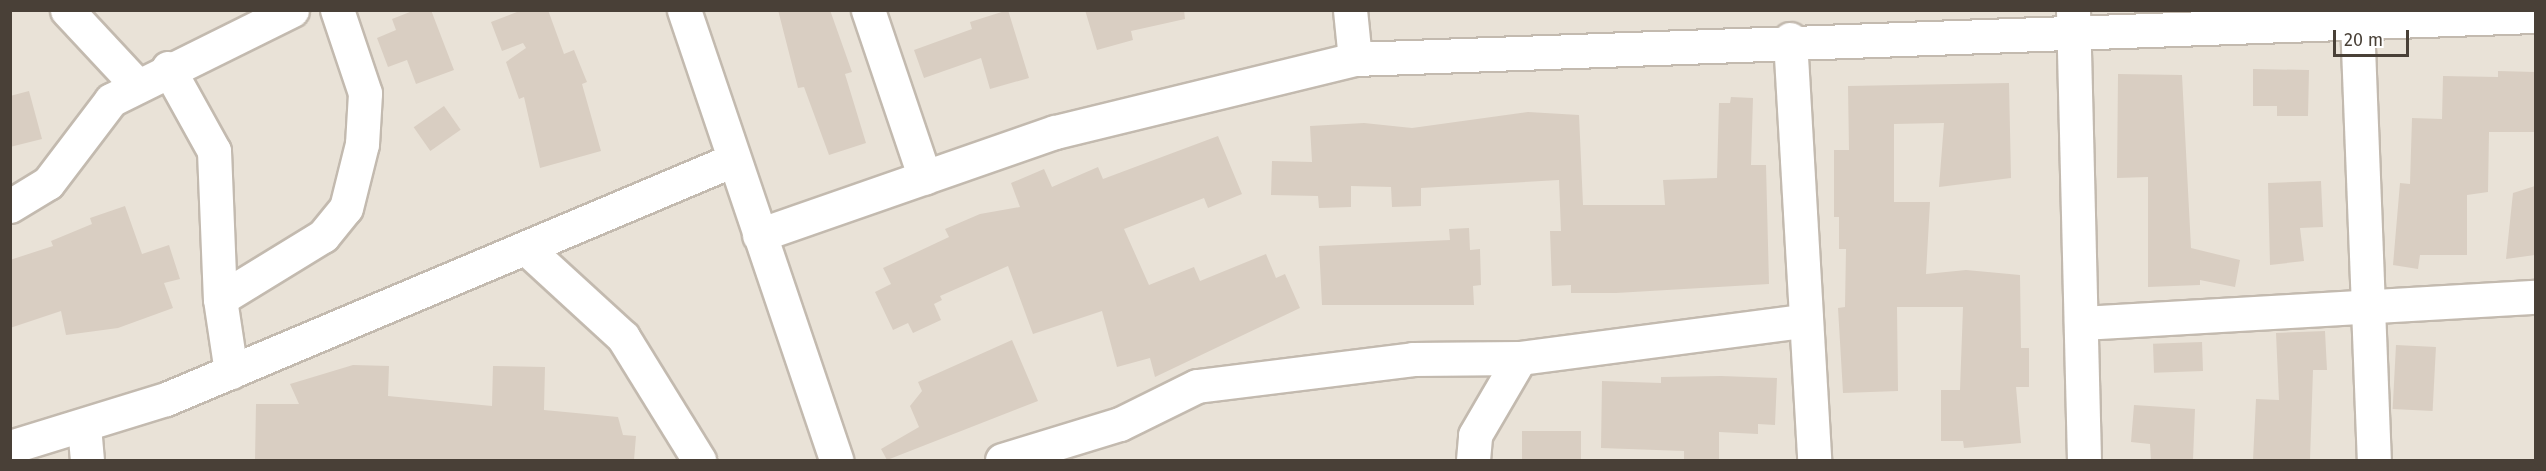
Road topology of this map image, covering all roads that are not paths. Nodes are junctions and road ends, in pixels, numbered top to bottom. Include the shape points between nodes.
1 (68, 10) edge
2 (292, 10) edge
3 (338, 10) edge
4 (684, 10) edge
5 (868, 10) edge
6 (1350, 10) edge
7 (2535, 16) edge
8 (2073, 20) edge
9 (2357, 21) junction
10 (1790, 39) junction
11 (1355, 59) junction
12 (168, 68) junction
13 (137, 85) junction
14 (733, 160) junction
15 (925, 178) junction
16 (10, 206) edge
17 (759, 235) junction
18 (527, 249) junction
19 (2535, 297) edge
20 (220, 299) junction
21 (2368, 307) junction
22 (1802, 321) junction
23 (2081, 322) junction
24 (1520, 358) junction
25 (231, 372) junction
26 (84, 426) junction
27 (10, 447) edge
28 (1014, 459) edge
29 (87, 460) edge
30 (699, 460) edge
31 (836, 460) edge
32 (1473, 460) edge
33 (1814, 460) edge
34 (2084, 460) edge
35 (2374, 460) edge

1 - 13 street
2 - 12 street
3 - 20 street via 365,93 362,144 346,208 323,236
4 - 14 street
5 - 15 street
6 - 11 street
7 - 9 street
8 - 9 street
8 - 10 street
8 - 23 street
9 - 21 street
10 - 11 street
10 - 22 street
11 - 15 street via 1055,132
12 - 13 street
12 - 20 street via 214,151
13 - 16 street via 105,106 48,183
14 - 17 street
14 - 18 street
15 - 17 street
17 - 31 street
18 - 25 street
18 - 30 street via 623,338
19 - 21 street
20 - 25 street
21 - 23 street
21 - 35 street
22 - 24 street
22 - 33 street
23 - 34 street
24 - 28 street via 1413,359 1197,386 1120,424
24 - 32 street via 1474,435
25 - 26 street
26 - 27 street
26 - 29 street

